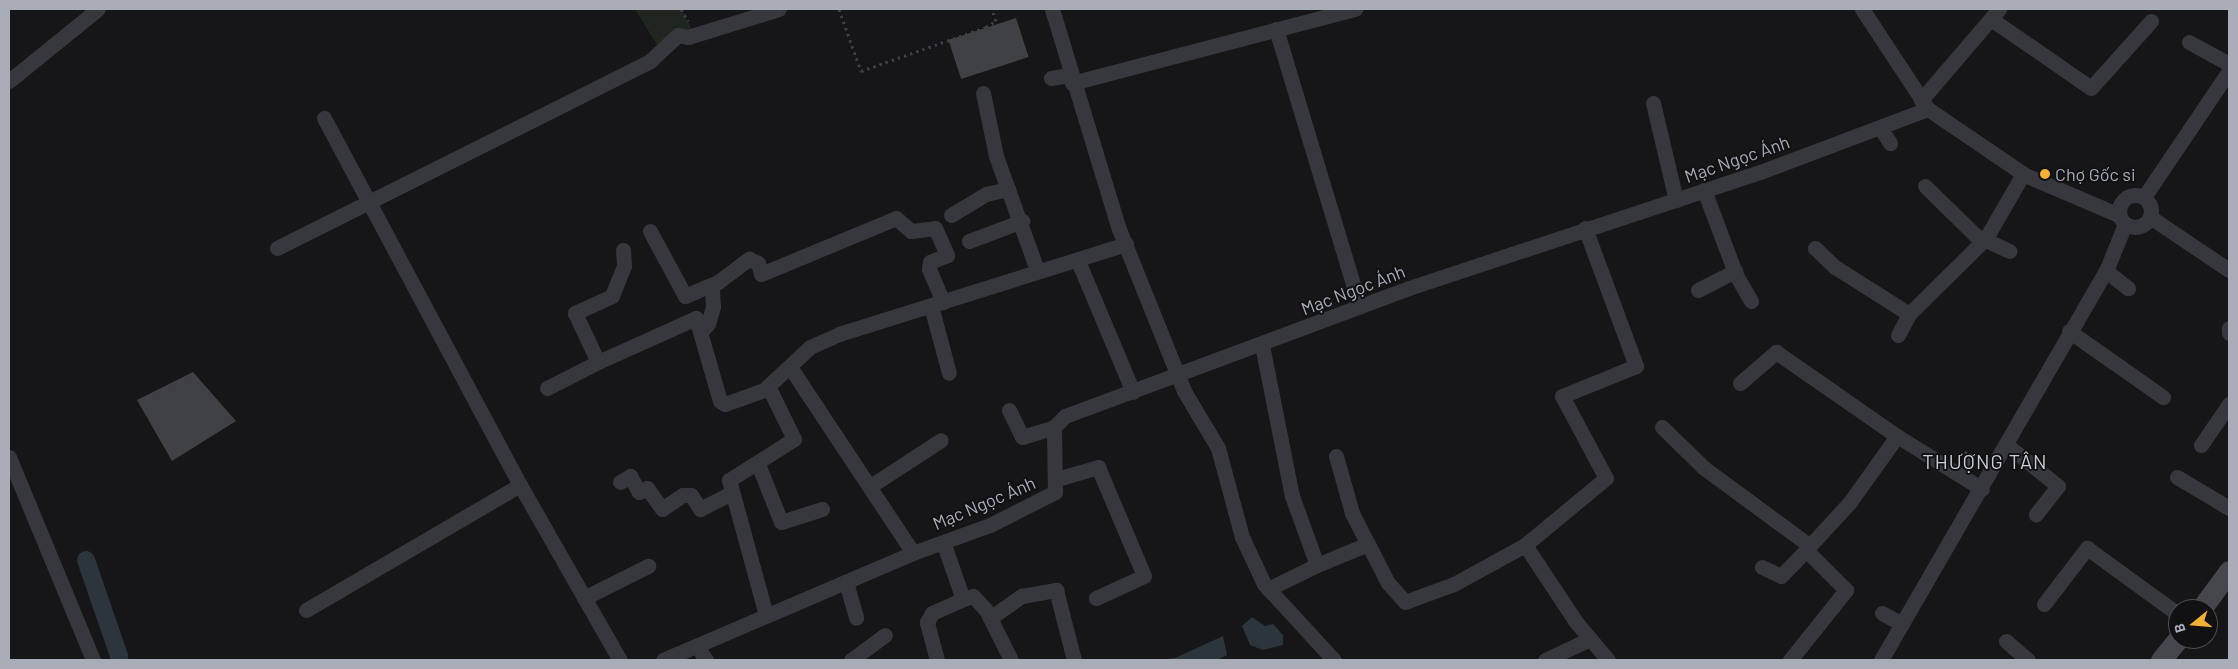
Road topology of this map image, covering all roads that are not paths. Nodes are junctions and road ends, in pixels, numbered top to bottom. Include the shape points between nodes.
1 (98, 9) edge
2 (779, 9) edge
3 (1052, 9) edge
4 (1355, 9) edge
5 (1862, 9) edge
6 (1995, 14) edge
7 (2151, 21) dead end
8 (1276, 29) junction
9 (2190, 42) dead end
10 (2229, 64) edge
11 (2229, 71) edge
12 (1051, 78) dead end
13 (1071, 79) junction
14 (9, 81) edge
15 (983, 93) dead end
16 (1653, 103) dead end
17 (1924, 105) junction
18 (324, 118) dead end
19 (1882, 129) junction
20 (1890, 143) dead end
21 (2023, 174) junction
22 (1925, 186) dead end
23 (1008, 189) junction
24 (1704, 190) junction
25 (2144, 197) junction
26 (1676, 200) junction
27 (370, 201) junction
28 (951, 215) dead end
29 (2150, 217) junction
30 (2122, 220) junction
31 (1022, 221) junction
32 (1585, 228) junction
33 (650, 230) dead end
34 (1986, 238) junction
35 (969, 241) dead end
36 (1126, 244) junction
37 (277, 248) dead end
38 (1815, 248) dead end
39 (623, 250) dead end
40 (2010, 251) dead end
41 (1078, 261) junction
42 (1037, 270) junction
43 (2229, 270) edge
44 (1735, 271) junction
45 (2106, 272) junction
46 (712, 285) junction
47 (2128, 288) dead end
48 (1698, 290) dead end
49 (1751, 301) dead end
50 (937, 304) junction
51 (1360, 307) junction
52 (1909, 314) junction
53 (2229, 328) edge
54 (2069, 331) junction
55 (700, 332) junction
56 (2229, 333) edge
57 (1898, 335) dead end
58 (1262, 344) junction
59 (598, 362) junction
60 (790, 366) junction
61 (949, 373) dead end
62 (1178, 376) junction
63 (1740, 383) dead end
64 (768, 386) junction
65 (547, 388) dead end
66 (1133, 392) junction
67 (2163, 397) dead end
68 (2229, 404) edge
69 (1009, 410) dead end
70 (1054, 427) junction
71 (1662, 427) dead end
72 (1897, 436) junction
73 (941, 440) dead end
74 (2201, 445) dead end
75 (2008, 446) junction
76 (1336, 456) dead end
77 (9, 457) edge
78 (758, 464) junction
79 (2177, 477) dead end
80 (1057, 479) junction
81 (620, 482) dead end
82 (520, 485) junction
83 (872, 485) junction
84 (1982, 489) junction
85 (731, 493) junction
86 (2229, 508) edge
87 (822, 509) dead end
88 (2036, 514) dead end
89 (943, 542) junction
90 (1368, 544) junction
91 (1525, 545) junction
92 (1807, 547) junction
93 (913, 553) junction
94 (1317, 564) junction
95 (648, 566) dead end
96 (1762, 567) dead end
97 (2229, 570) edge
98 (846, 582) junction
99 (1268, 589) junction
100 (584, 598) junction
101 (1096, 598) dead end
102 (963, 599) junction
103 (2208, 599) edge
104 (2044, 604) dead end
105 (2168, 607) edge
106 (306, 610) dead end
107 (1882, 613) dead end
108 (766, 615) junction
109 (856, 618) dead end
110 (990, 618) junction
111 (1902, 624) junction
112 (885, 635) dead end
113 (1590, 639) junction
114 (2006, 641) dead end
115 (697, 646) junction
116 (2170, 649) edge
117 (1887, 657) edge
118 (94, 660) edge
119 (620, 660) edge
120 (663, 660) edge
121 (706, 660) edge
122 (851, 660) edge
123 (937, 660) edge
124 (1011, 660) edge
125 (1074, 660) edge
126 (1334, 660) edge
127 (1546, 660) edge
128 (1608, 660) edge
129 (1790, 660) edge
130 (2028, 660) edge
131 (2161, 660) edge

1 - 14 street
2 - 27 street via 688,37 678,34 650,61
3 - 13 street
4 - 8 street
5 - 17 street
6 - 7 street via 2091,88
6 - 17 street
8 - 13 street
8 - 51 street
9 - 10 street
11 - 25 street
12 - 13 street
13 - 36 street
15 - 23 street
16 - 26 street
17 - 19 street, Mạc Ngọc Ánh
17 - 21 street
18 - 27 street
19 - 20 street
19 - 24 street, Mạc Ngọc Ánh
21 - 30 street
21 - 34 street
22 - 34 street via 1959,222 1975,235
23 - 28 street via 986,194 980,202
23 - 31 street
24 - 26 street, Mạc Ngọc Ánh
24 - 44 street
25 - 29 street via 2151,206
25 - 30 street via 2126,197
26 - 32 street, Mạc Ngọc Ánh
27 - 37 street
27 - 82 street
29 - 30 street via 2139,227
29 - 43 street
30 - 45 street
31 - 35 street
31 - 42 street
32 - 51 street, Mạc Ngọc Ánh
32 - 91 street via 1636,366 1562,396 1606,478
33 - 46 street via 685,296
34 - 40 street
34 - 52 street
36 - 41 street
36 - 62 street
38 - 52 street via 1835,267
39 - 59 street via 624,266 612,296 575,313
41 - 42 street
41 - 66 street
42 - 50 street
44 - 48 street
44 - 49 street
45 - 47 street
45 - 54 street
46 - 50 street via 749,259 758,264 761,274 882,227 896,218 911,231 935,228 947,255 930,262 928,269
46 - 55 street via 713,307 708,324
50 - 60 street via 817,344
50 - 61 street
51 - 58 street, Mạc Ngọc Ánh
52 - 57 street
53 - 56 street
54 - 67 street
54 - 75 street
55 - 59 street via 696,318 689,318
55 - 64 street via 720,401 726,404
58 - 62 street, Mạc Ngọc Ánh
58 - 94 street via 1292,496
59 - 65 street
60 - 64 street
60 - 83 street
62 - 66 street, Mạc Ngọc Ánh
62 - 99 street via 1218,448 1242,537
63 - 72 street via 1776,352
64 - 78 street via 794,439
66 - 70 street, Mạc Ngọc Ánh via 1065,416
68 - 74 street
69 - 70 street via 1022,437
70 - 80 street, Mạc Ngọc Ánh
71 - 92 street via 1704,468
72 - 84 street
72 - 92 street via 1845,508
73 - 83 street
75 - 84 street
75 - 88 street via 2058,486
76 - 90 street via 1352,514
77 - 118 street
78 - 85 street via 729,480
78 - 87 street via 782,522
79 - 86 street
80 - 89 street, Mạc Ngọc Ánh via 1053,493
80 - 101 street via 1098,467 1144,576
81 - 85 street via 630,476 638,492 647,488 662,509 683,495 692,495 700,509
82 - 100 street
82 - 106 street
83 - 93 street
84 - 111 street via 1957,518
85 - 108 street
89 - 93 street, Mạc Ngọc Ánh
89 - 102 street
90 - 91 street via 1388,583 1405,602 1454,584
90 - 94 street
91 - 113 street
92 - 96 street via 1781,576
92 - 129 street via 1846,590
93 - 98 street, Mạc Ngọc Ánh
94 - 99 street
95 - 100 street
97 - 103 street
98 - 108 street, Mạc Ngọc Ánh
98 - 109 street
99 - 126 street
100 - 119 street
102 - 110 street via 973,596
102 - 123 street via 932,613 927,622
104 - 105 street via 2087,548
107 - 111 street
108 - 115 street, Mạc Ngọc Ánh
110 - 124 street
110 - 125 street via 1022,596 1056,590
111 - 117 street
112 - 122 street
113 - 127 street
113 - 128 street
114 - 130 street
115 - 120 street, Mạc Ngọc Ánh
115 - 121 street
116 - 131 street

